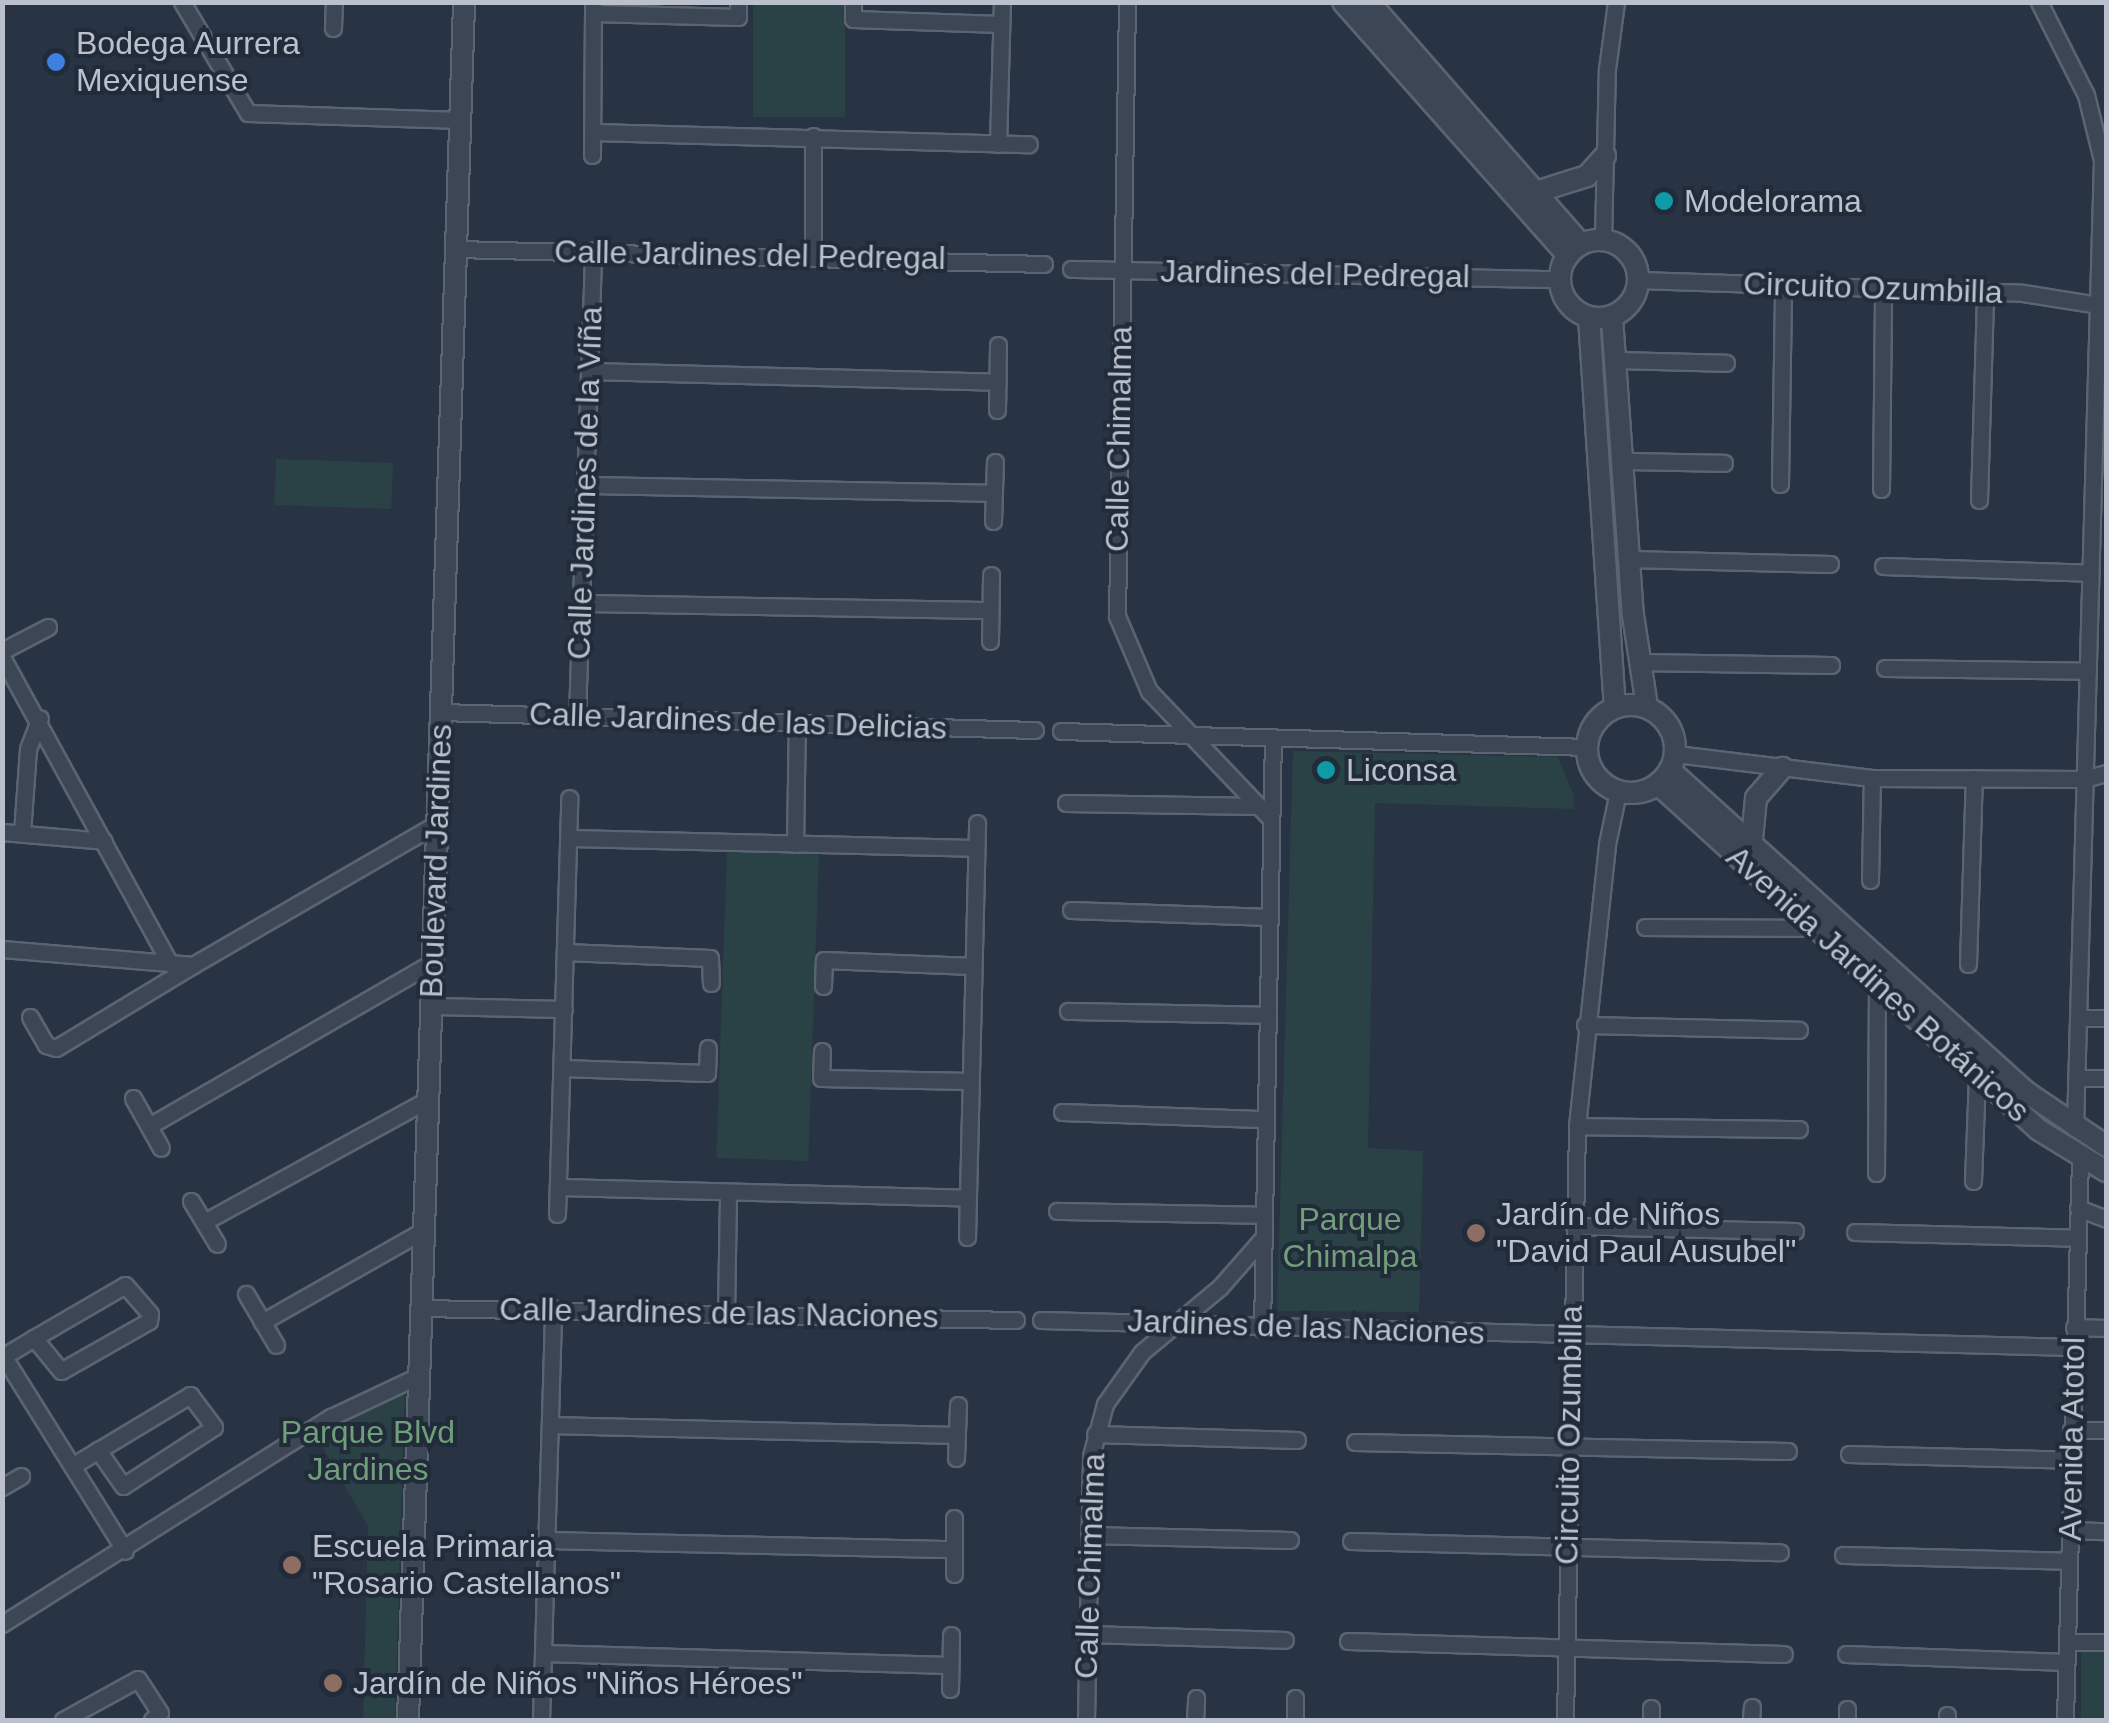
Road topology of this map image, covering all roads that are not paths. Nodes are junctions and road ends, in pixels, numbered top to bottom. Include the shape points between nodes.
1 (182, 2) edge
2 (334, 2) edge
3 (464, 2) edge
4 (738, 2) edge
5 (853, 2) edge
6 (1002, 2) edge
7 (1127, 2) edge
8 (1343, 2) edge
9 (1368, 2) edge
10 (1616, 2) edge
11 (2040, 2) edge
12 (593, 8) edge
13 (1001, 24) junction
14 (333, 28) dead end
15 (460, 120) junction
16 (593, 132) junction
17 (813, 136) junction
18 (998, 144) junction
19 (1029, 144) dead end
20 (592, 155) dead end
21 (1605, 156) junction
22 (1536, 192) junction
23 (1603, 240) junction
24 (456, 249) junction
25 (593, 250) junction
26 (1575, 250) junction
27 (813, 255) junction
28 (1044, 264) dead end
29 (1070, 269) dead end
30 (1122, 270) junction
31 (1560, 279) junction
32 (1639, 280) junction
33 (1783, 285) junction
34 (1884, 289) junction
35 (1985, 292) junction
36 (2102, 305) edge
37 (1612, 317) junction
38 (1590, 318) junction
39 (998, 345) dead end
40 (1615, 360) junction
41 (1726, 363) dead end
42 (589, 370) junction
43 (998, 382) junction
44 (997, 410) dead end
45 (1622, 461) junction
46 (995, 462) dead end
47 (1724, 462) dead end
48 (1780, 484) dead end
49 (585, 485) junction
50 (1881, 489) dead end
51 (994, 493) junction
52 (1979, 500) dead end
53 (994, 521) dead end
54 (1629, 559) junction
55 (1830, 564) dead end
56 (1882, 566) dead end
57 (2090, 573) junction
58 (991, 574) dead end
59 (581, 603) junction
60 (990, 610) junction
61 (48, 627) dead end
62 (990, 641) dead end
63 (2, 654) edge
64 (1639, 662) junction
65 (1830, 666) dead end
66 (1885, 668) dead end
67 (2088, 671) junction
68 (1647, 707) junction
69 (1615, 708) junction
70 (441, 712) junction
71 (578, 716) junction
72 (40, 718) junction
73 (797, 723) junction
74 (1035, 730) dead end
75 (1060, 731) dead end
76 (1190, 734) junction
77 (1273, 737) junction
78 (1587, 747) junction
79 (1782, 768) junction
80 (1669, 770) junction
81 (2106, 773) edge
82 (1872, 778) junction
83 (1974, 778) junction
84 (2084, 779) junction
85 (1618, 792) junction
86 (570, 798) dead end
87 (1066, 803) dead end
88 (1259, 806) junction
89 (1272, 819) junction
90 (438, 823) junction
91 (977, 823) dead end
92 (2, 832) edge
93 (22, 833) junction
94 (569, 838) junction
95 (1752, 839) junction
96 (104, 840) junction
97 (795, 844) junction
98 (976, 848) junction
99 (1870, 880) dead end
100 (1071, 910) dead end
101 (1270, 917) junction
102 (1645, 926) dead end
103 (1815, 928) junction
104 (2, 949) edge
105 (565, 952) junction
106 (433, 962) junction
107 (170, 964) junction
108 (1968, 964) dead end
109 (193, 965) junction
110 (972, 966) junction
111 (711, 982) dead end
112 (1877, 983) junction
113 (823, 986) dead end
114 (432, 1006) junction
115 (564, 1009) junction
116 (1068, 1010) dead end
117 (1268, 1015) junction
118 (30, 1017) dead end
119 (2078, 1018) junction
120 (2106, 1018) edge
121 (1585, 1025) junction
122 (1798, 1030) dead end
123 (708, 1048) dead end
124 (822, 1050) dead end
125 (562, 1068) junction
126 (1977, 1076) junction
127 (2077, 1078) junction
128 (2106, 1078) edge
129 (969, 1081) junction
130 (133, 1098) dead end
131 (428, 1099) junction
132 (1062, 1112) dead end
133 (1266, 1119) junction
134 (149, 1126) junction
135 (1577, 1126) junction
136 (1798, 1129) dead end
137 (2076, 1129) junction
138 (2106, 1146) edge
139 (161, 1148) dead end
140 (2080, 1157) junction
141 (2106, 1171) edge
142 (1876, 1173) dead end
143 (1974, 1181) dead end
144 (559, 1187) junction
145 (728, 1192) junction
146 (967, 1198) junction
147 (191, 1200) dead end
148 (2078, 1208) junction
149 (1057, 1210) dead end
150 (557, 1214) dead end
151 (1264, 1214) junction
152 (2106, 1219) edge
153 (204, 1222) junction
154 (1574, 1226) junction
155 (424, 1230) junction
156 (1794, 1230) dead end
157 (1855, 1232) dead end
158 (967, 1237) dead end
159 (1263, 1238) junction
160 (2077, 1238) junction
161 (217, 1244) dead end
162 (246, 1294) dead end
163 (422, 1308) junction
164 (553, 1308) junction
165 (726, 1312) junction
166 (1016, 1320) dead end
167 (1040, 1320) dead end
168 (262, 1322) junction
169 (1180, 1323) junction
170 (2074, 1326) junction
171 (2106, 1328) edge
172 (1262, 1329) junction
173 (1572, 1336) junction
174 (34, 1338) junction
175 (276, 1346) dead end
176 (2073, 1347) junction
177 (3, 1355) edge
178 (420, 1375) junction
179 (958, 1405) dead end
180 (550, 1425) junction
181 (2071, 1430) junction
182 (2106, 1430) edge
183 (957, 1434) junction
184 (1095, 1434) junction
185 (1297, 1440) dead end
186 (1354, 1442) dead end
187 (1569, 1446) junction
188 (98, 1450) junction
189 (1788, 1451) dead end
190 (1849, 1454) dead end
191 (956, 1458) dead end
192 (2071, 1460) junction
193 (72, 1466) junction
194 (21, 1476) dead end
195 (2, 1486) edge
196 (954, 1518) dead end
197 (2070, 1530) junction
198 (2106, 1532) edge
199 (1090, 1535) junction
200 (547, 1540) junction
201 (1290, 1540) dead end
202 (1352, 1541) dead end
203 (1567, 1548) junction
204 (954, 1549) junction
205 (125, 1550) junction
206 (1780, 1552) dead end
207 (1843, 1554) dead end
208 (2070, 1561) junction
209 (954, 1574) dead end
210 (2, 1624) edge
211 (1087, 1634) junction
212 (951, 1635) dead end
213 (1285, 1640) dead end
214 (1348, 1641) dead end
215 (2067, 1642) junction
216 (2106, 1642) edge
217 (1565, 1648) junction
218 (544, 1654) junction
219 (1784, 1654) dead end
220 (1846, 1654) dead end
221 (2066, 1662) junction
222 (950, 1665) junction
223 (950, 1689) dead end
224 (1196, 1698) dead end
225 (1296, 1698) dead end
226 (63, 1720) edge
227 (152, 1720) edge
228 (408, 1720) edge
229 (541, 1720) edge
230 (1086, 1720) edge
231 (1196, 1720) edge
232 (1295, 1720) edge
233 (1564, 1720) edge
234 (2065, 1720) edge

1 - 15 street via 248,113
2 - 14 street
3 - 15 street, Boulevard Jardines
4 - 12 street via 738,17
5 - 13 street via 853,18
6 - 13 street
7 - 30 street, Calle Chimalma
8 - 26 street
9 - 22 street
10 - 21 street
11 - 36 street via 2099,131
12 - 16 street
13 - 18 street
15 - 24 street, Boulevard Jardines
16 - 17 street
16 - 20 street
17 - 18 street
17 - 27 street
18 - 19 street
21 - 22 street via 1587,176
21 - 23 street
22 - 26 street
23 - 26 street
23 - 32 street via 1622,246
24 - 25 street, Calle Jardines del Pedregal
24 - 70 street, Boulevard Jardines
25 - 27 street, Calle Jardines del Pedregal
25 - 42 street, Calle Jardines de la Viña
26 - 31 street
27 - 28 street, Calle Jardines del Pedregal
29 - 30 street, Jardines del Pedregal
30 - 31 street, Jardines del Pedregal
30 - 76 street, Calle Chimalma via 1117,616 1138,672
31 - 38 street via 1574,310
32 - 33 street, Circuito Ozumbilla
32 - 37 street via 1632,303
33 - 34 street, Circuito Ozumbilla
33 - 48 street
34 - 35 street, Circuito Ozumbilla
34 - 50 street
35 - 36 street, Circuito Ozumbilla
35 - 52 street
36 - 57 street
37 - 38 street
37 - 40 street
38 - 69 street
39 - 43 street
40 - 41 street
40 - 45 street
42 - 43 street
42 - 49 street, Calle Jardines de la Viña
43 - 44 street
45 - 47 street
45 - 54 street
46 - 51 street
49 - 51 street
49 - 59 street, Calle Jardines de la Viña
51 - 53 street
54 - 55 street
54 - 64 street
56 - 57 street
57 - 67 street
58 - 60 street
59 - 60 street
59 - 71 street, Calle Jardines de la Viña
60 - 62 street
61 - 63 street
63 - 72 street
64 - 65 street
64 - 68 street
66 - 67 street
67 - 84 street
68 - 69 street
68 - 80 street via 1664,718
69 - 78 street via 1592,728
70 - 71 street, Calle Jardines de las Delicias
70 - 90 street, Boulevard Jardines
71 - 73 street, Calle Jardines de las Delicias
72 - 93 street via 28,749
72 - 96 street
73 - 74 street, Calle Jardines de las Delicias
73 - 97 street
75 - 76 street
76 - 77 street
76 - 88 street, Calle Chimalma
77 - 78 street
77 - 89 street
78 - 85 street via 1600,782
79 - 80 street
79 - 82 street
79 - 95 street via 1756,798
80 - 85 street via 1640,794
80 - 95 street, Avenida Jardines Botánicos
80 - 103 street, Avenida Jardines Botánicos
81 - 84 street
82 - 83 street
82 - 99 street
83 - 84 street
83 - 108 street
84 - 119 street
85 - 121 street, Circuito Ozumbilla
86 - 94 street
87 - 88 street
88 - 89 street, Calle Chimalma
89 - 101 street
90 - 106 street, Boulevard Jardines
90 - 109 street
91 - 98 street
92 - 93 street
93 - 96 street
94 - 97 street
94 - 105 street
95 - 137 street, Avenida Jardines Botánicos via 2026,1092
96 - 107 street
97 - 98 street
98 - 110 street
100 - 101 street
101 - 117 street
102 - 103 street
103 - 112 street, Avenida Jardines Botánicos
104 - 107 street
105 - 111 street via 710,958
105 - 115 street
106 - 114 street, Boulevard Jardines
106 - 134 street
107 - 109 street
109 - 118 street via 56,1048 46,1046
110 - 113 street via 824,960
110 - 129 street
112 - 126 street, Avenida Jardines Botánicos
112 - 142 street
114 - 115 street
114 - 131 street, Boulevard Jardines
115 - 125 street
116 - 117 street
117 - 133 street
119 - 120 street
119 - 127 street
121 - 122 street
121 - 135 street, Circuito Ozumbilla
123 - 125 street via 707,1072
124 - 129 street via 821,1078
125 - 144 street
126 - 140 street, Avenida Jardines Botánicos
126 - 143 street
127 - 128 street
127 - 137 street
129 - 146 street
130 - 134 street
131 - 153 street
131 - 155 street, Boulevard Jardines
132 - 133 street
133 - 151 street
134 - 139 street
135 - 136 street
135 - 154 street, Circuito Ozumbilla
137 - 138 street, Avenida Jardines Botánicos
140 - 141 street, Avenida Jardines Botánicos
140 - 148 street, Avenida Atotol
144 - 145 street
144 - 150 street
145 - 146 street
145 - 165 street
146 - 158 street
147 - 153 street
148 - 152 street
148 - 160 street, Avenida Atotol
149 - 151 street
151 - 159 street
153 - 161 street
154 - 156 street
154 - 173 street, Circuito Ozumbilla
155 - 163 street, Boulevard Jardines
155 - 168 street
157 - 160 street
159 - 169 street, Calle Chimalma
159 - 172 street
160 - 170 street, Avenida Atotol
162 - 168 street
163 - 164 street, Calle Jardines de las Naciones
163 - 178 street, Boulevard Jardines
164 - 165 street, Calle Jardines de las Naciones
164 - 180 street
165 - 166 street, Calle Jardines de las Naciones
167 - 169 street, Jardines de las Naciones
168 - 175 street
169 - 172 street, Jardines de las Naciones
169 - 184 street, Calle Chimalma via 1120,1376
170 - 171 street
170 - 176 street, Avenida Atotol
172 - 173 street, Jardines de las Naciones
173 - 176 street
173 - 187 street, Circuito Ozumbilla
174 - 174 street via 60,1372 149,1321 150,1314 124,1285
174 - 177 street
176 - 181 street, Avenida Atotol
177 - 193 street
178 - 205 street via 282,1448
178 - 228 street, Boulevard Jardines
179 - 183 street
180 - 183 street
180 - 200 street
181 - 182 street
181 - 192 street, Avenida Atotol
183 - 191 street
184 - 185 street
184 - 199 street, Calle Chimalma
186 - 187 street
187 - 189 street
187 - 203 street, Circuito Ozumbilla
188 - 188 street via 124,1486 214,1427 190,1394
188 - 193 street
190 - 192 street
192 - 197 street, Avenida Atotol
193 - 205 street
194 - 195 street
196 - 204 street
197 - 198 street
197 - 208 street, Avenida Atotol
199 - 201 street
199 - 211 street, Calle Chimalma
200 - 204 street
200 - 218 street
202 - 203 street
203 - 206 street
203 - 217 street, Circuito Ozumbilla
204 - 209 street
205 - 210 street
207 - 208 street
208 - 215 street, Avenida Atotol
211 - 213 street
211 - 230 street, Calle Chimalma
212 - 222 street
214 - 217 street
215 - 216 street
215 - 221 street, Avenida Atotol
217 - 219 street
217 - 233 street, Circuito Ozumbilla
218 - 222 street
218 - 229 street
220 - 221 street
221 - 234 street, Avenida Atotol
222 - 223 street
224 - 231 street
225 - 232 street
226 - 227 street via 138,1680 160,1713

